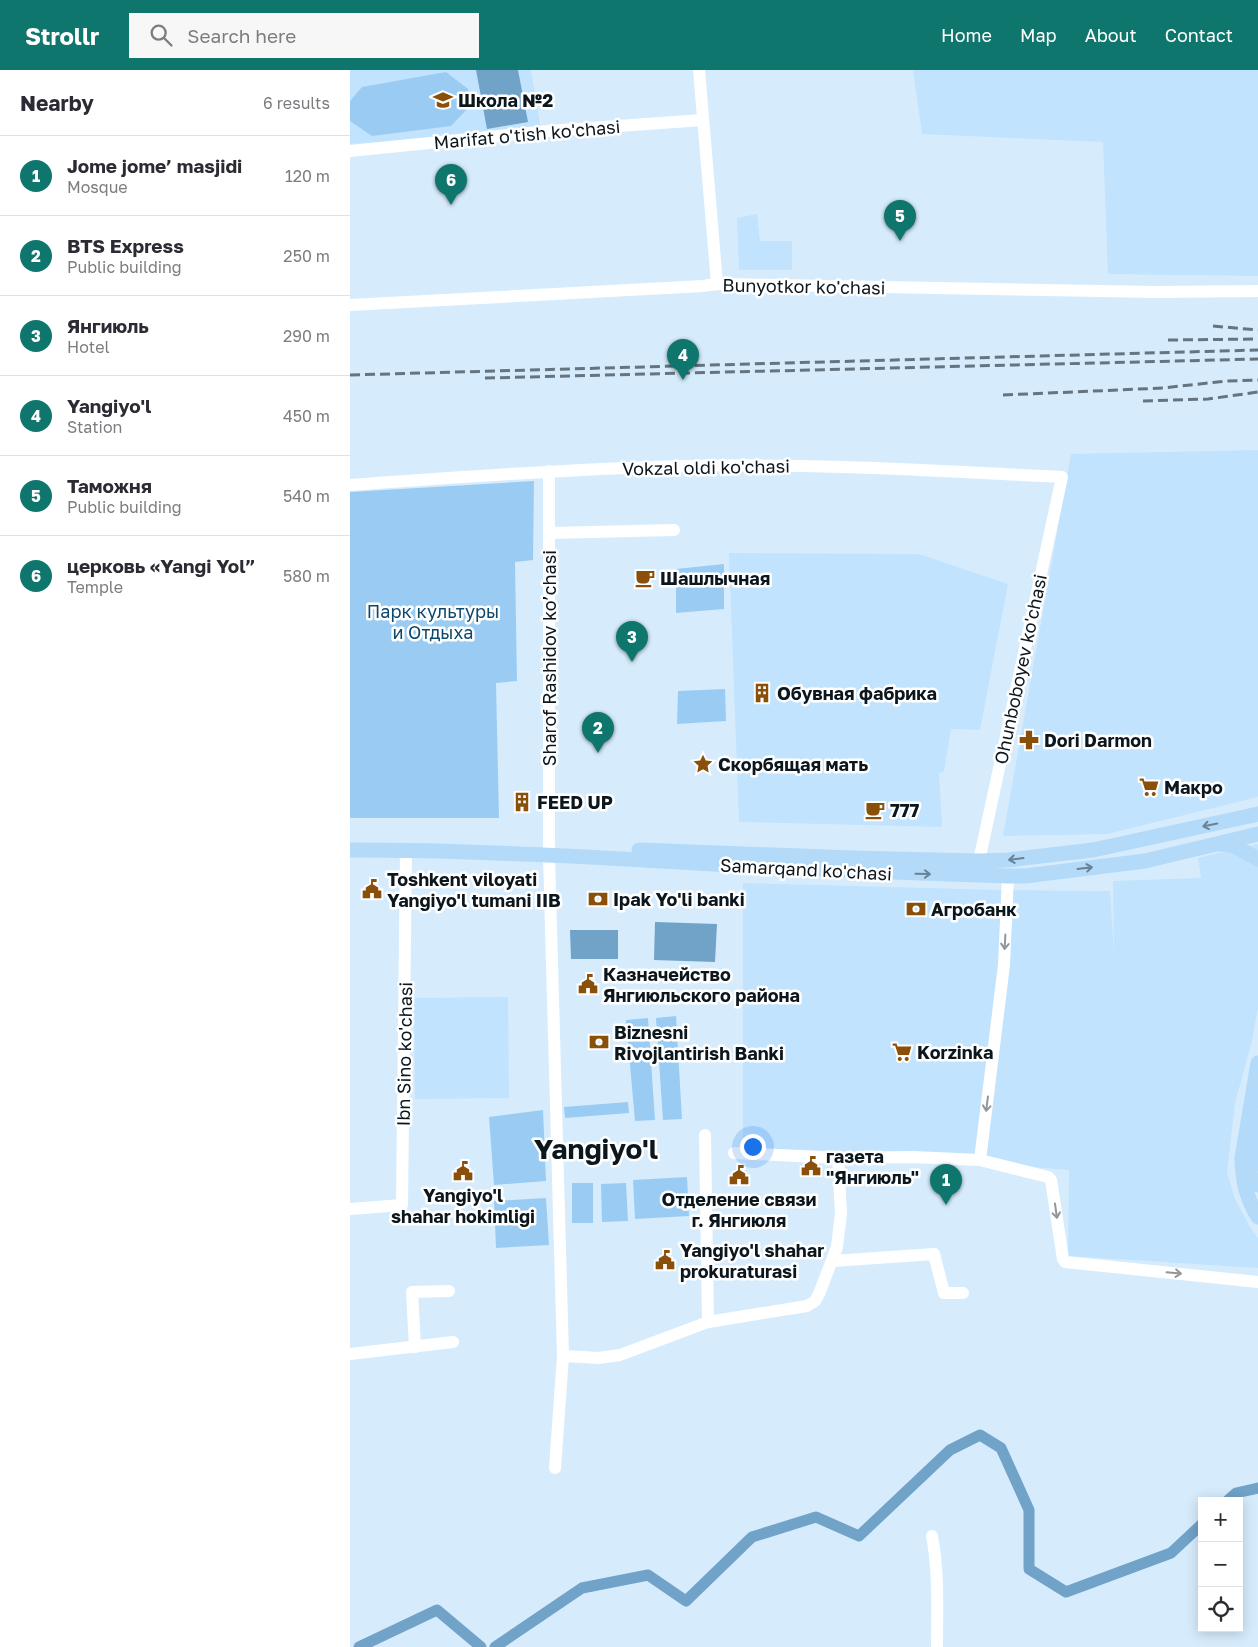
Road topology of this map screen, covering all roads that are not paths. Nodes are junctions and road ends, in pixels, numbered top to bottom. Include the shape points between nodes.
1 (699, 70) edge
2 (703, 120) junction
3 (350, 151) edge
4 (717, 284) junction
5 (1258, 291) edge
6 (350, 305) edge
7 (549, 470) junction
8 (1062, 477) joint
9 (350, 485) edge
10 (674, 530) dead end
11 (549, 533) junction
12 (1258, 814) edge
13 (1258, 834) edge
14 (350, 841) edge
15 (1219, 843) junction
16 (350, 850) edge
17 (406, 850) junction
18 (549, 850) junction
19 (1258, 859) edge
20 (979, 861) junction
21 (1008, 876) junction
22 (1258, 1063) edge
23 (1258, 1117) edge
24 (705, 1135) dead end
25 (734, 1152) dead end
26 (838, 1158) junction
27 (980, 1160) junction
28 (1258, 1185) edge
29 (350, 1209) edge
30 (1258, 1217) edge
31 (833, 1261) junction
32 (1258, 1282) edge
33 (449, 1291) dead end
34 (963, 1293) dead end
35 (708, 1322) junction
36 (453, 1342) dead end
37 (415, 1347) junction
38 (350, 1354) edge
39 (563, 1356) junction
40 (555, 1468) dead end
41 (932, 1536) dead end
42 (937, 1647) edge

1 - 2 street
2 - 3 street, Marifat o'tish ko'chasi via 548,131
2 - 4 street
4 - 5 street, Bunyotkor ko'chasi
4 - 6 street, Bunyotkor ko'chasi
7 - 8 street, Vokzal oldi ko'chasi via 860,466
7 - 9 street, Vokzal oldi ko'chasi
7 - 11 street, Sharof Rashidov ko’chasi
8 - 20 street, Ohunboboyev ko'chasi
10 - 11 street
11 - 18 street, Sharof Rashidov ko’chasi
12 -> 20 main road, Samarqand ko'chasi via 1093,850
13 - 15 main road, Samarqand ko'chasi
14 - 18 main road, Samarqand ko'chasi
15 - 19 main road via 1232,845
21 -> 15 main road, Samarqand ko'chasi via 1145,861
16 - 17 main road, Samarqand ko'chasi
17 - 18 main road, Samarqand ko'chasi
17 - 29 street, Ibn Sino ko'chasi via 402,1205
18 - 20 main road, Samarqand ko'chasi
18 -> 21 main road, Samarqand ko'chasi via 843,871
18 - 39 street, Sharof Rashidov ko’chasi
21 -> 27 street via 1004,965
22 - 30 main road via 1242,1158 1246,1193
23 - 28 main road via 1250,1173
24 - 35 street
25 - 26 street
26 - 27 street
26 - 31 street via 842,1213
27 -> 32 street via 1051,1180 1065,1262
31 - 34 street via 934,1254 944,1294
31 - 35 street via 815,1301 807,1306
33 - 37 street via 412,1292
35 - 39 street via 620,1355 599,1358
36 - 37 street
37 - 38 street
39 - 40 street, Sharof Rashidov ko’chasi
41 - 42 street via 938,1590

